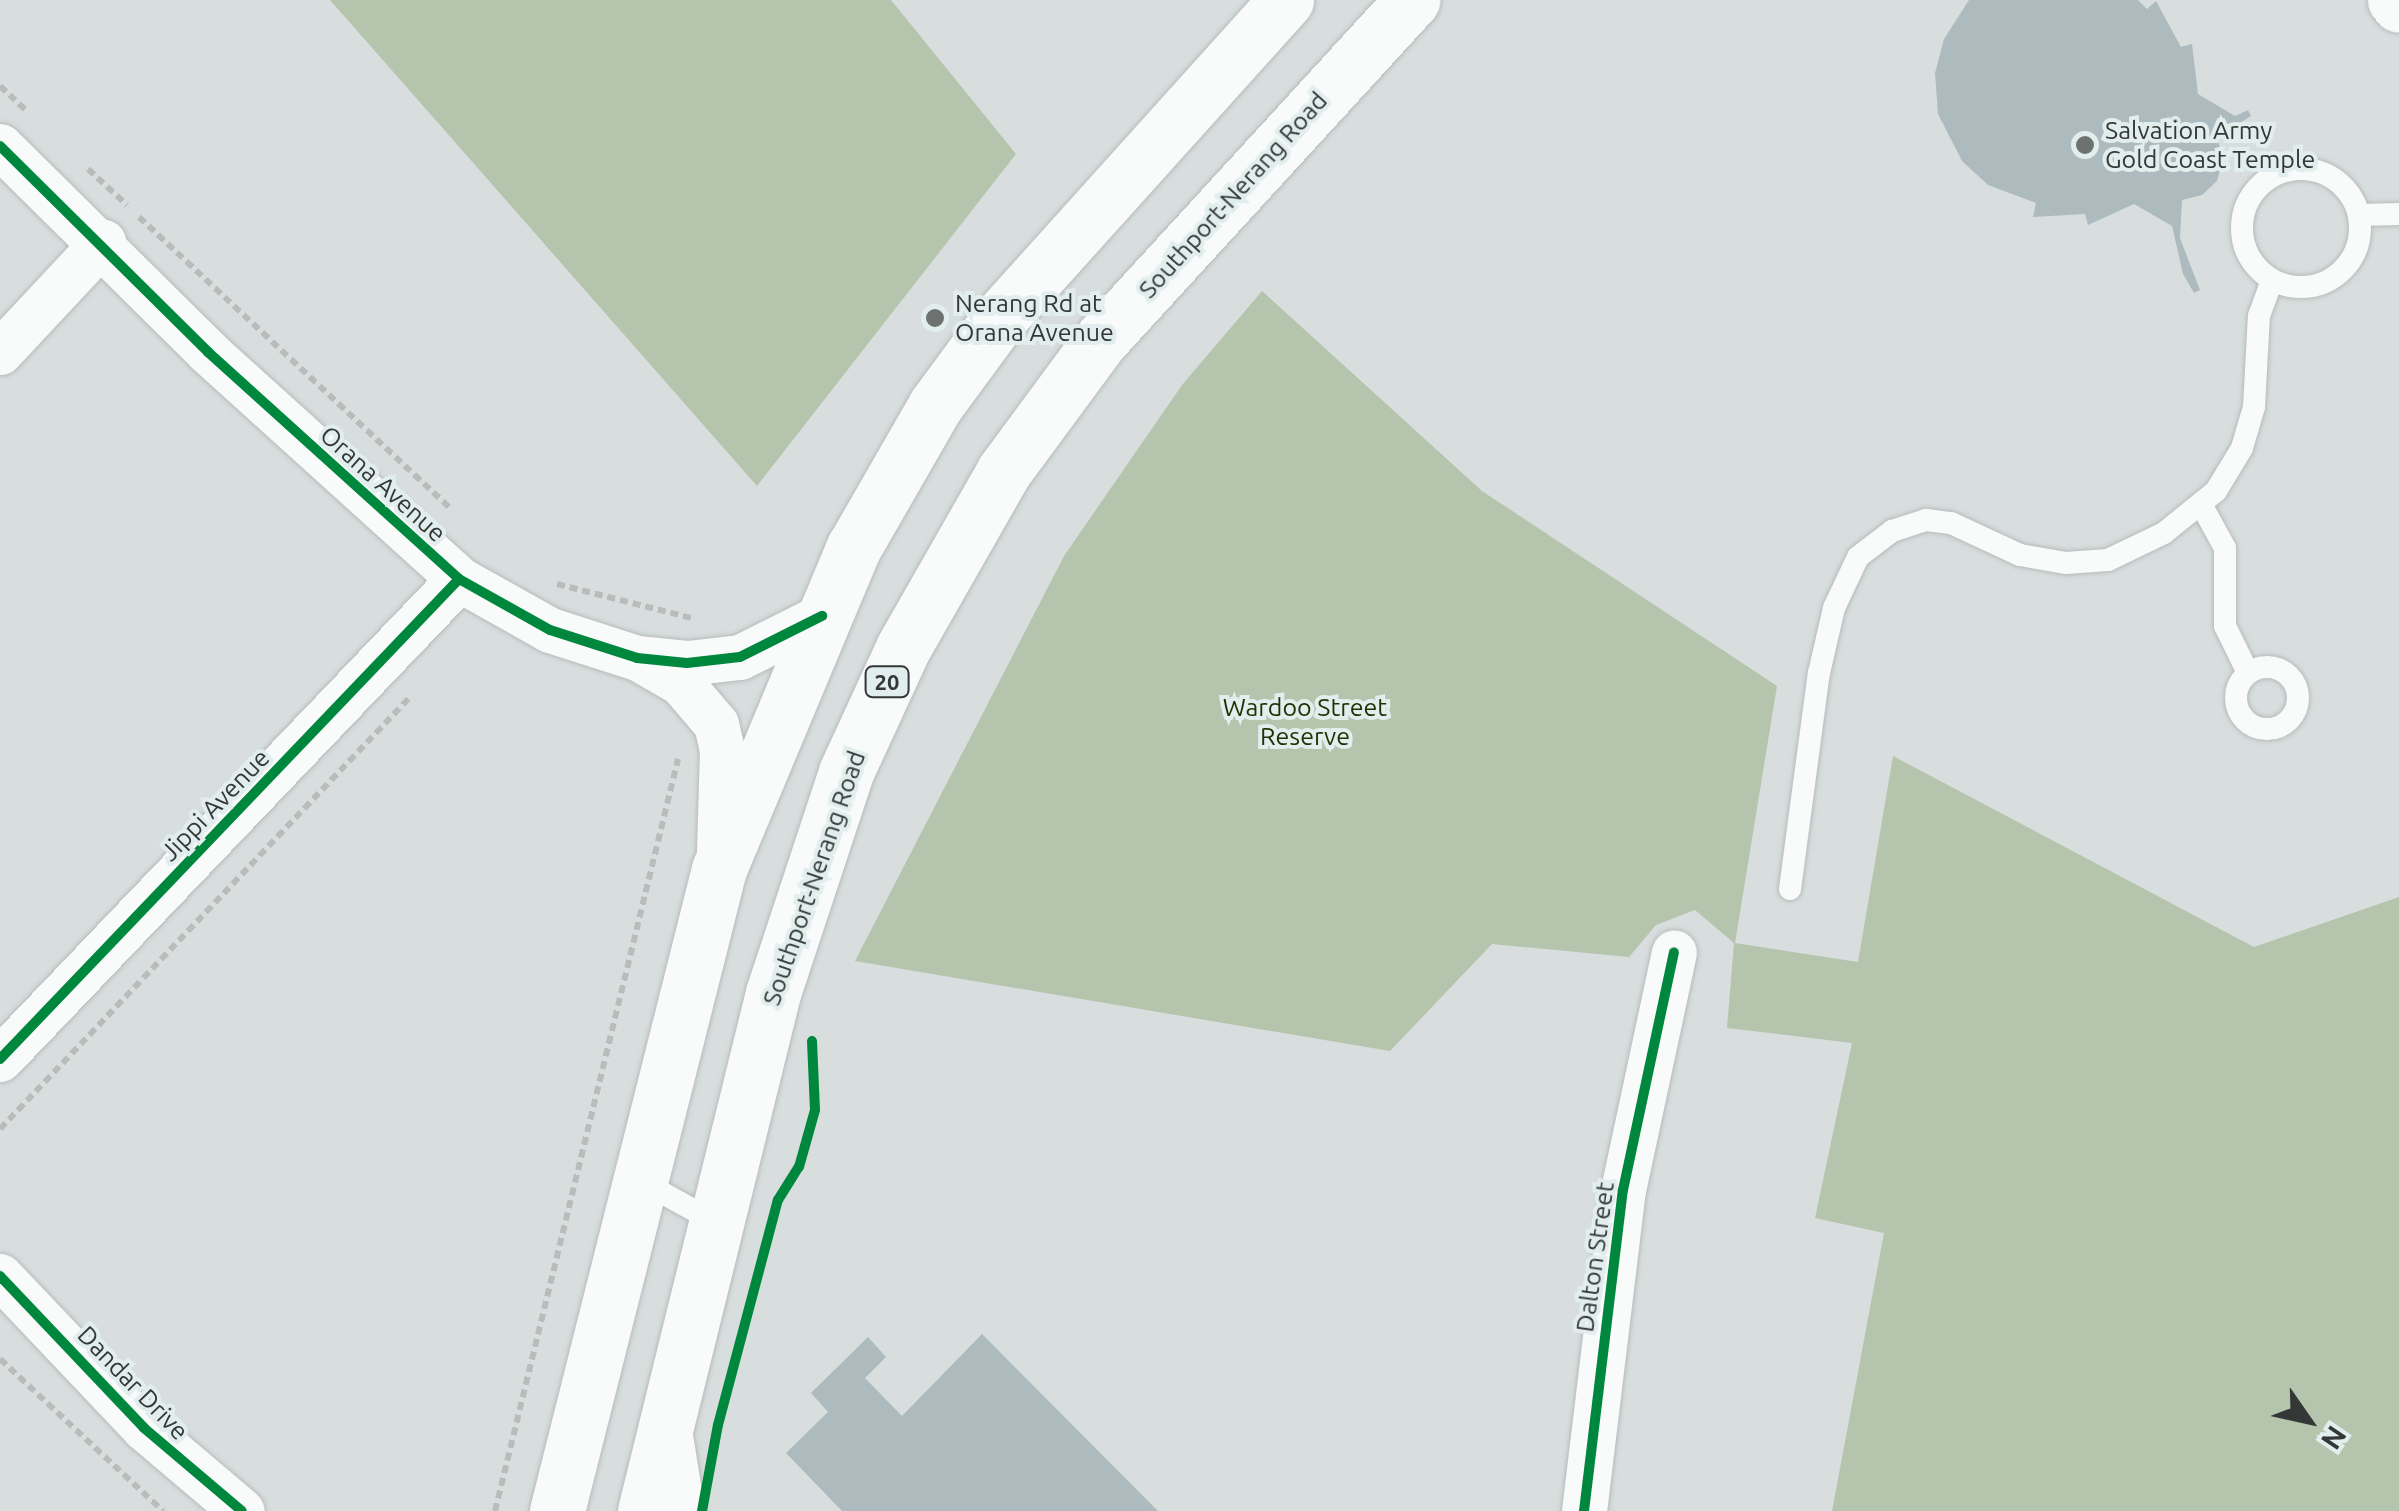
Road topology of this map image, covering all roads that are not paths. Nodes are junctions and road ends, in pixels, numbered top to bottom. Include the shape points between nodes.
1 (1286, 0) edge
2 (1412, 0) edge
3 (14, 129) edge
4 (2399, 214) edge
5 (2359, 215) junction
6 (103, 242) junction
7 (2272, 280) junction
8 (0, 352) edge
9 (2202, 506) junction
10 (459, 580) junction
11 (822, 616) junction
12 (638, 658) junction
13 (2248, 673) dead end
14 (719, 869) junction
15 (1790, 889) dead end
16 (1674, 952) dead end
17 (0, 1059) edge
18 (639, 1180) junction
19 (718, 1224) junction
20 (0, 1276) edge
21 (665, 1436) junction
22 (555, 1504) edge
23 (242, 1511) edge
24 (645, 1511) edge
25 (677, 1511) edge
26 (1584, 1511) edge

1 - 11 main road via 999,319 896,470
2 - 19 main road, Southport-Nerang Road / 20 via 1099,342 1004,472 902,648 846,772 773,994
3 - 6 street, Orana Avenue
4 - 5 lane
5 - 7 lane via 2355,252 2338,274 2303,288
5 - 7 lane via 2345,188 2320,172 2300,169 2269,178 2248,202 2242,233 2252,263
6 - 8 street
6 - 10 street, Orana Avenue via 208,352
7 - 9 lane via 2259,316 2246,436 2227,476
9 - 13 lane via 2224,548 2226,626
9 - 15 lane via 2141,546 2096,563 2035,559 1932,520 1892,531 1858,557 1840,592 1819,673
10 - 12 street, Orana Avenue via 550,630
10 - 17 street, Jippi Avenue
11 - 12 street, Orana Avenue via 728,660
11 - 14 main road
12 - 14 street, Orana Avenue via 680,683 716,724 722,749
14 - 18 main road
16 - 26 street, Dalton Street via 1623,1190
18 - 19 lane
18 - 22 main road
19 - 21 main road, Southport-Nerang Road / 20
20 - 23 street, Dandar Drive via 144,1428
21 - 24 main road, Southport-Nerang Road / 20
21 - 25 main road

